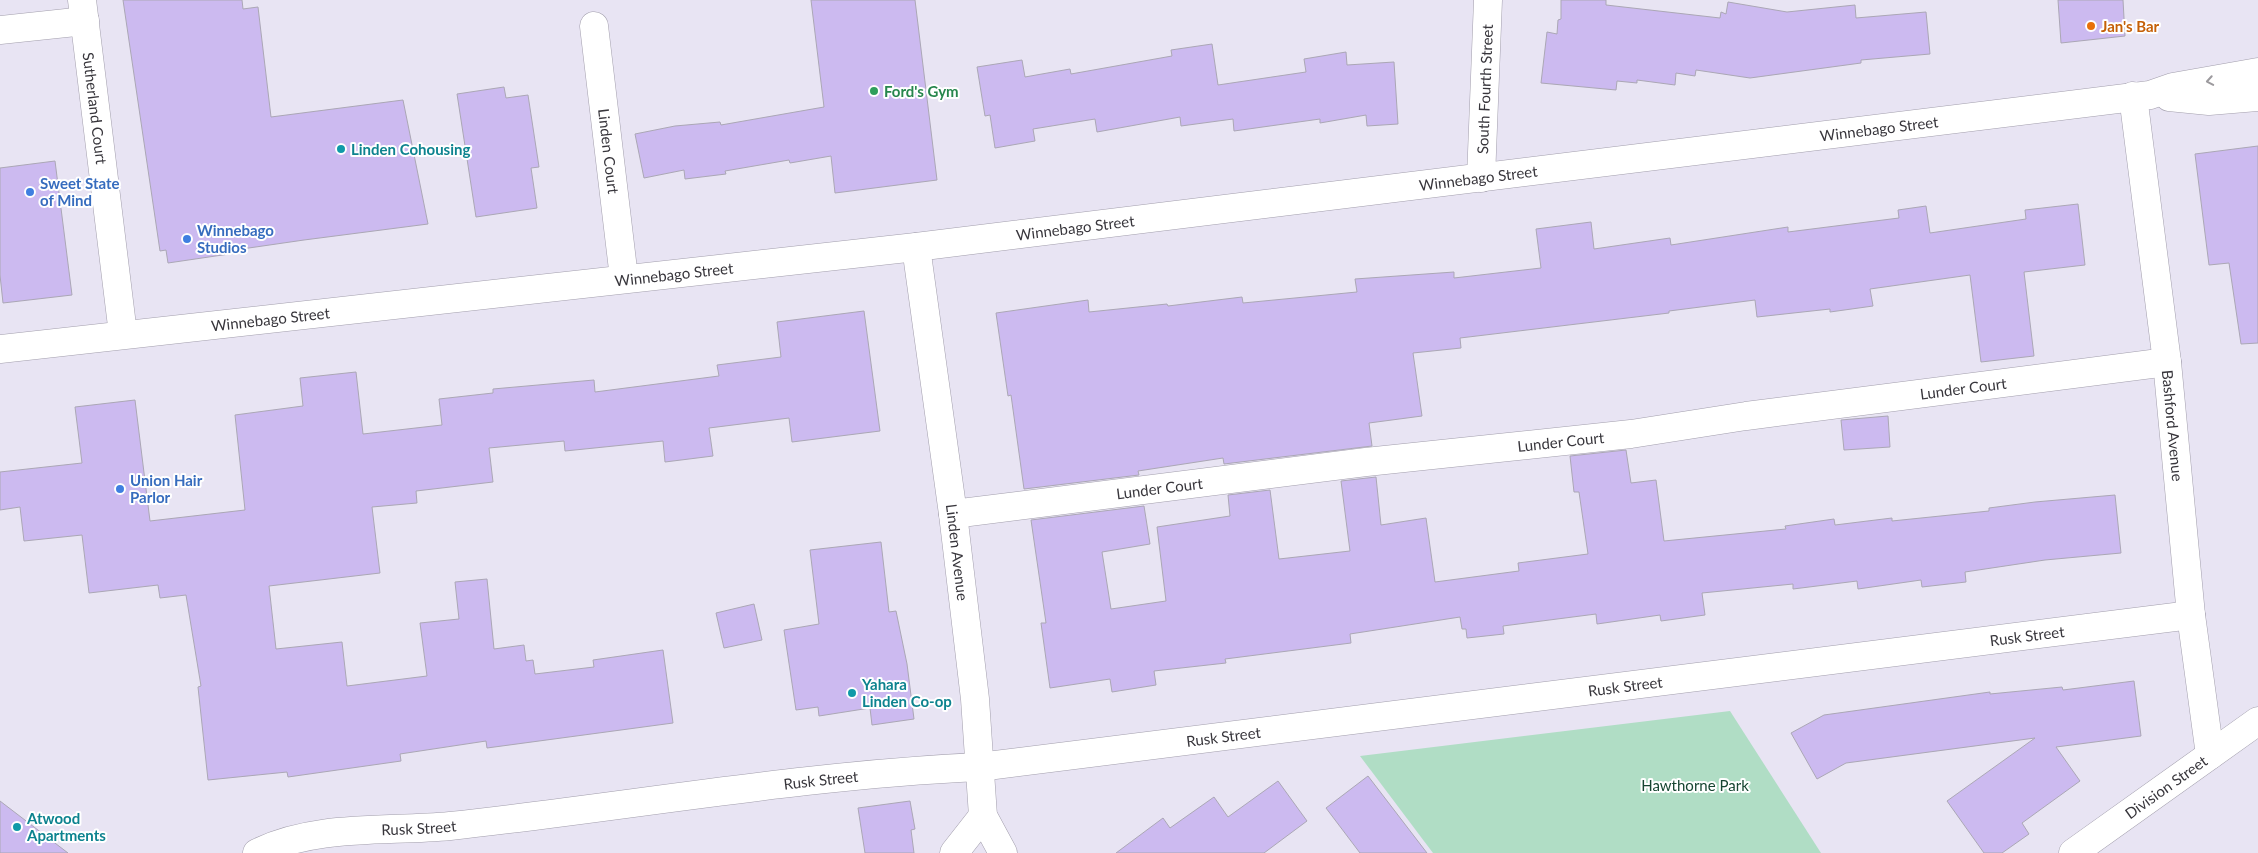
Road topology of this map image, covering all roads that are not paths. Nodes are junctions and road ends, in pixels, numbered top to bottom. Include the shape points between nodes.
1 (1488, 0) edge
2 (84, 11) edge
3 (594, 26) dead end
4 (0, 30) edge
5 (2258, 72) edge
6 (2142, 95) junction
7 (2258, 97) edge
8 (1481, 178) junction
9 (916, 247) junction
10 (624, 278) junction
11 (123, 334) junction
12 (0, 349) edge
13 (2167, 362) junction
14 (953, 514) junction
15 (2191, 614) junction
16 (2258, 721) edge
17 (2210, 755) junction
18 (979, 768) junction
19 (983, 816) junction
20 (257, 853) edge
21 (954, 853) edge
22 (1003, 853) edge
23 (2073, 853) edge

1 - 8 street, South Fourth Street
2 - 4 street
2 - 11 street, Sutherland Court
3 - 10 street, Linden Court
5 -> 6 street, Winnebago Street
6 - 7 street, Winnebago Street via 2208,101
6 - 8 street, Winnebago Street
6 - 13 street, Bashford Avenue
8 - 9 street, Winnebago Street
9 - 10 street, Winnebago Street
9 - 14 street, Linden Avenue
10 - 11 street, Winnebago Street
11 - 12 street, Winnebago Street
13 - 14 street, Lunder Court via 1746,416 1631,434 1366,462
13 - 15 street, Bashford Avenue
14 - 18 street, Linden Avenue
15 - 17 street, Bashford Avenue
15 - 18 street, Rusk Street
16 - 17 street, Division Street
17 - 23 street, Division Street
18 - 19 street, Linden Avenue
18 - 20 street, Rusk Street via 916,770 449,826 329,834 296,839
19 - 21 street
19 - 22 street, Linden Avenue

